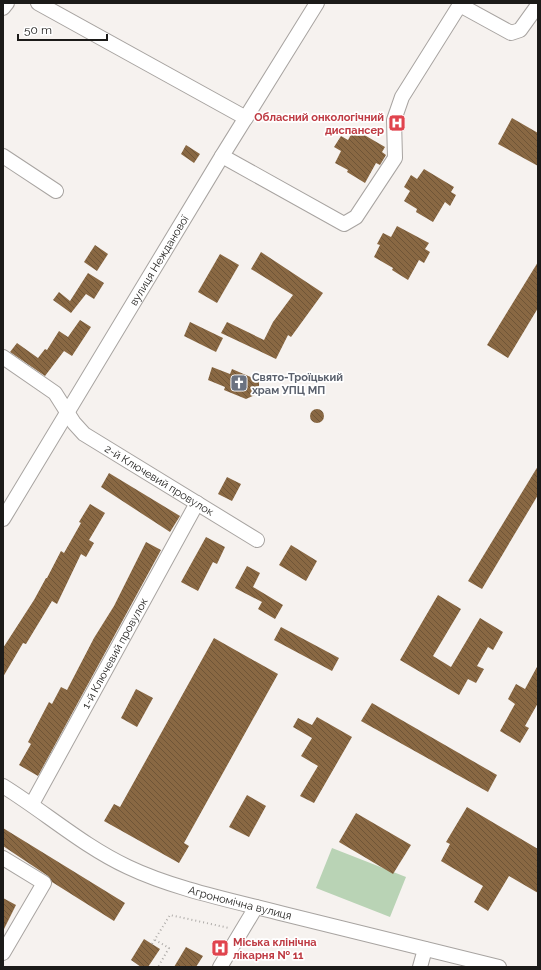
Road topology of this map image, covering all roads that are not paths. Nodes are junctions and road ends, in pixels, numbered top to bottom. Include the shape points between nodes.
1 (7, 3) edge
2 (38, 3) edge
3 (317, 3) edge
4 (461, 4) edge
5 (538, 5) edge
6 (3, 8) edge
7 (246, 118) junction
8 (3, 156) edge
9 (222, 156) junction
10 (56, 191) dead end
11 (3, 357) edge
12 (68, 413) junction
13 (197, 503) junction
14 (3, 519) edge
15 (257, 540) dead end
16 (3, 786) edge
17 (32, 804) junction
18 (3, 858) edge
19 (256, 907) junction
20 (425, 949) junction
21 (3, 953) edge
22 (220, 967) edge
23 (420, 967) edge
24 (499, 967) edge

1 - 6 street
2 - 7 street
3 - 7 street, вулиця Нежданової
4 - 5 street via 511,32 520,30
4 - 9 street via 402,97 394,120 395,158 356,217 350,222 344,224
7 - 9 street, вулиця Нежданової
8 - 10 street
9 - 12 street, вулиця Нежданової
11 - 12 street, 2-й Ключевий провулок via 55,393
12 - 13 street, 2-й Ключевий провулок via 84,434
12 - 14 street, вулиця Нежданової
13 - 15 street, 2-й Ключевий провулок
13 - 17 street, 1-й Ключевий провулок
16 - 17 street, Агрономічна вулиця
17 - 19 street, Агрономічна вулиця via 92,846 127,866 173,883
18 - 21 street via 44,883
19 - 20 street, Агрономічна вулиця
19 - 22 street
20 - 23 street
20 - 24 street, Агрономічна вулиця

